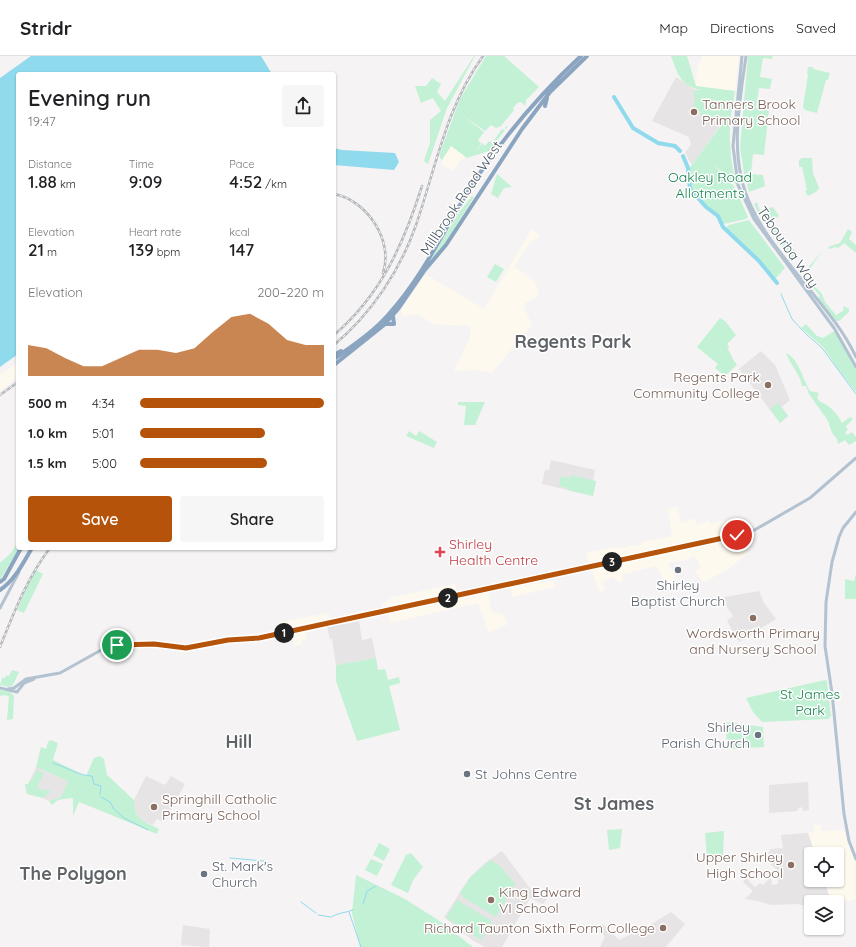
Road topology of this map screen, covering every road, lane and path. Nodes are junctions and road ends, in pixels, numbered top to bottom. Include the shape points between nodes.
1 (581, 56) edge
2 (587, 56) edge
3 (742, 56) edge
4 (746, 56) edge
5 (550, 92) junction
6 (545, 106) dead end
7 (393, 316) junction
8 (385, 324) junction
9 (356, 343) junction
10 (336, 354) edge
11 (856, 357) edge
12 (336, 358) edge
13 (336, 363) edge
14 (856, 367) edge
15 (856, 458) edge
16 (856, 512) edge
17 (20, 550) edge
18 (31, 550) edge
19 (22, 567) junction
20 (2, 581) edge
21 (0, 586) edge
22 (0, 590) edge
23 (0, 608) edge
24 (34, 678) junction
25 (0, 688) edge
26 (15, 689) junction
27 (856, 859) edge

1 - 9 highway, Millbrook Road West via 536,101 509,133 475,181 396,306 373,330
2 - 5 highway, Millbrook Road West
3 - 14 main road, Tebourba Way via 733,146 740,190 754,219 834,328
4 - 11 main road, Tebourba Way via 736,136 737,159 745,192 763,228 837,324
5 - 6 highway
5 - 7 highway, Millbrook Road West via 492,172 446,245
7 - 8 highway, Millbrook Road West
7 - 8 highway via 394,324
8 - 13 highway, Millbrook Road West
9 - 10 highway
9 - 12 highway, Millbrook Road West
15 - 24 main road via 804,502 754,531 259,638 228,640 186,648 154,644 115,646 103,649 60,673
16 - 27 main road via 843,528 835,549 828,583 825,630 844,814 849,841
17 - 20 highway
18 - 19 highway
19 - 22 highway
19 - 23 main road
20 - 21 main road
24 - 26 main road via 24,680
24 - 26 main road via 24,683 19,690
25 - 26 main road

